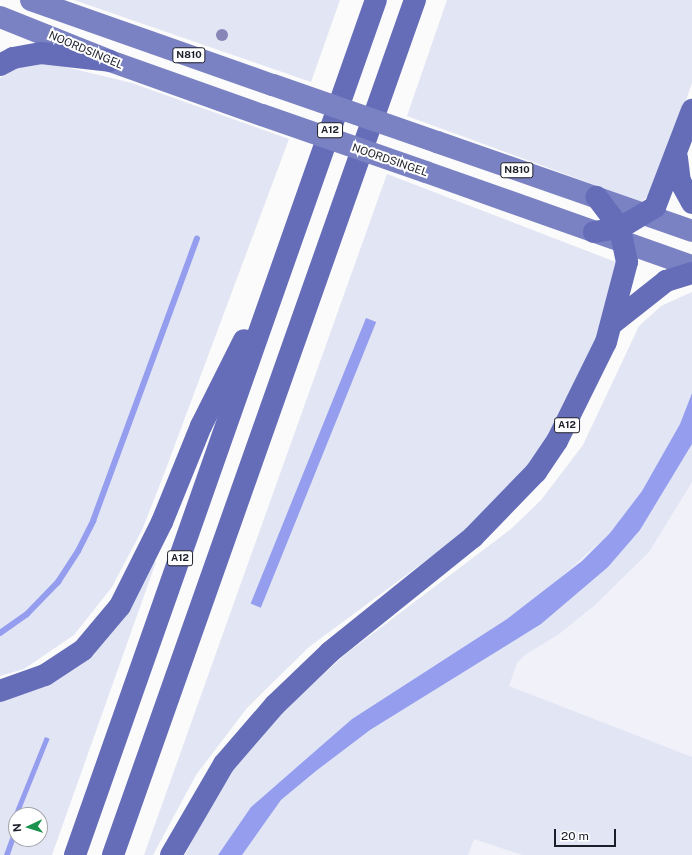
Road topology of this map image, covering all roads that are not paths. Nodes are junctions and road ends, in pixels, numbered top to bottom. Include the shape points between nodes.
1 (31, 0) edge
2 (376, 0) edge
3 (415, 0) edge
4 (0, 17) edge
5 (110, 61) junction
6 (0, 65) edge
7 (692, 110) edge
8 (677, 157) junction
9 (596, 197) junction
10 (692, 204) edge
11 (646, 215) junction
12 (692, 231) edge
13 (623, 235) junction
14 (285, 260) junction
15 (692, 266) edge
16 (692, 273) edge
17 (613, 323) junction
18 (0, 691) edge
19 (75, 855) edge
20 (113, 855) edge
21 (171, 855) edge

1 - 9 main road, N810, bridge
2 - 14 highway, A12
3 - 20 highway
4 - 5 main road, NOORDSINGEL
5 - 6 highway via 41,52 13,58
5 - 13 main road, NOORDSINGEL, bridge via 594,232
7 - 8 highway
8 - 10 highway via 680,181
8 - 11 highway via 655,207
9 - 11 main road, N810
9 - 13 highway
11 - 12 main road, N810
11 - 13 highway
13 - 15 main road, NOORDSINGEL
13 - 17 highway, A12 via 628,262 617,293
14 - 18 highway, A12 via 201,426 162,522 120,606 83,650 44,675
14 - 19 highway, A12
16 - 17 highway, A12 via 666,281
17 - 21 highway, A12 via 576,408 536,472 473,537 330,652 275,705 224,764

